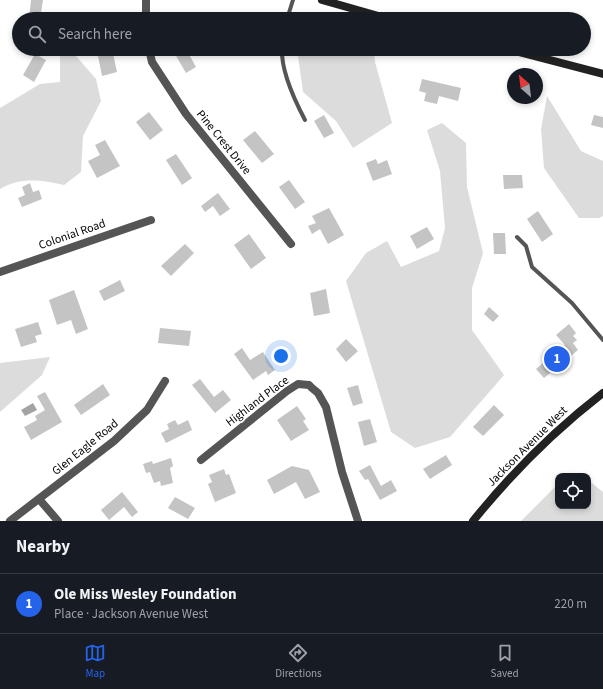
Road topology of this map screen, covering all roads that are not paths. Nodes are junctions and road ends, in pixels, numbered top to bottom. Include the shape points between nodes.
1 (146, 0) edge
2 (293, 0) edge
3 (322, 0) edge
4 (146, 12) edge
5 (289, 12) edge
6 (364, 12) edge
7 (150, 56) edge
8 (283, 56) edge
9 (535, 56) edge
10 (603, 74) edge
11 (305, 120) dead end
12 (151, 220) dead end
13 (517, 237) dead end
14 (291, 244) dead end
15 (0, 272) edge
16 (603, 340) edge
17 (165, 381) dead end
18 (603, 393) edge
19 (201, 460) dead end
20 (39, 499) junction
21 (10, 521) edge
22 (58, 521) edge
23 (358, 521) edge
24 (473, 521) edge

1 - 4 street
2 - 5 lane
3 - 6 main road
7 - 14 street, Pine Crest Drive via 186,114
8 - 11 lane via 289,82
9 - 10 main road
12 - 15 street, Colonial Road
13 - 16 lane via 526,246 532,267 572,302
17 - 20 street, Glen Eagle Road via 146,410 114,441
18 - 24 main road, Jackson Avenue West via 541,447 493,496
19 - 23 street, Highland Place via 287,391 298,384 309,385 318,393 326,407 342,472
20 - 21 street, Glen Eagle Road
20 - 22 street

